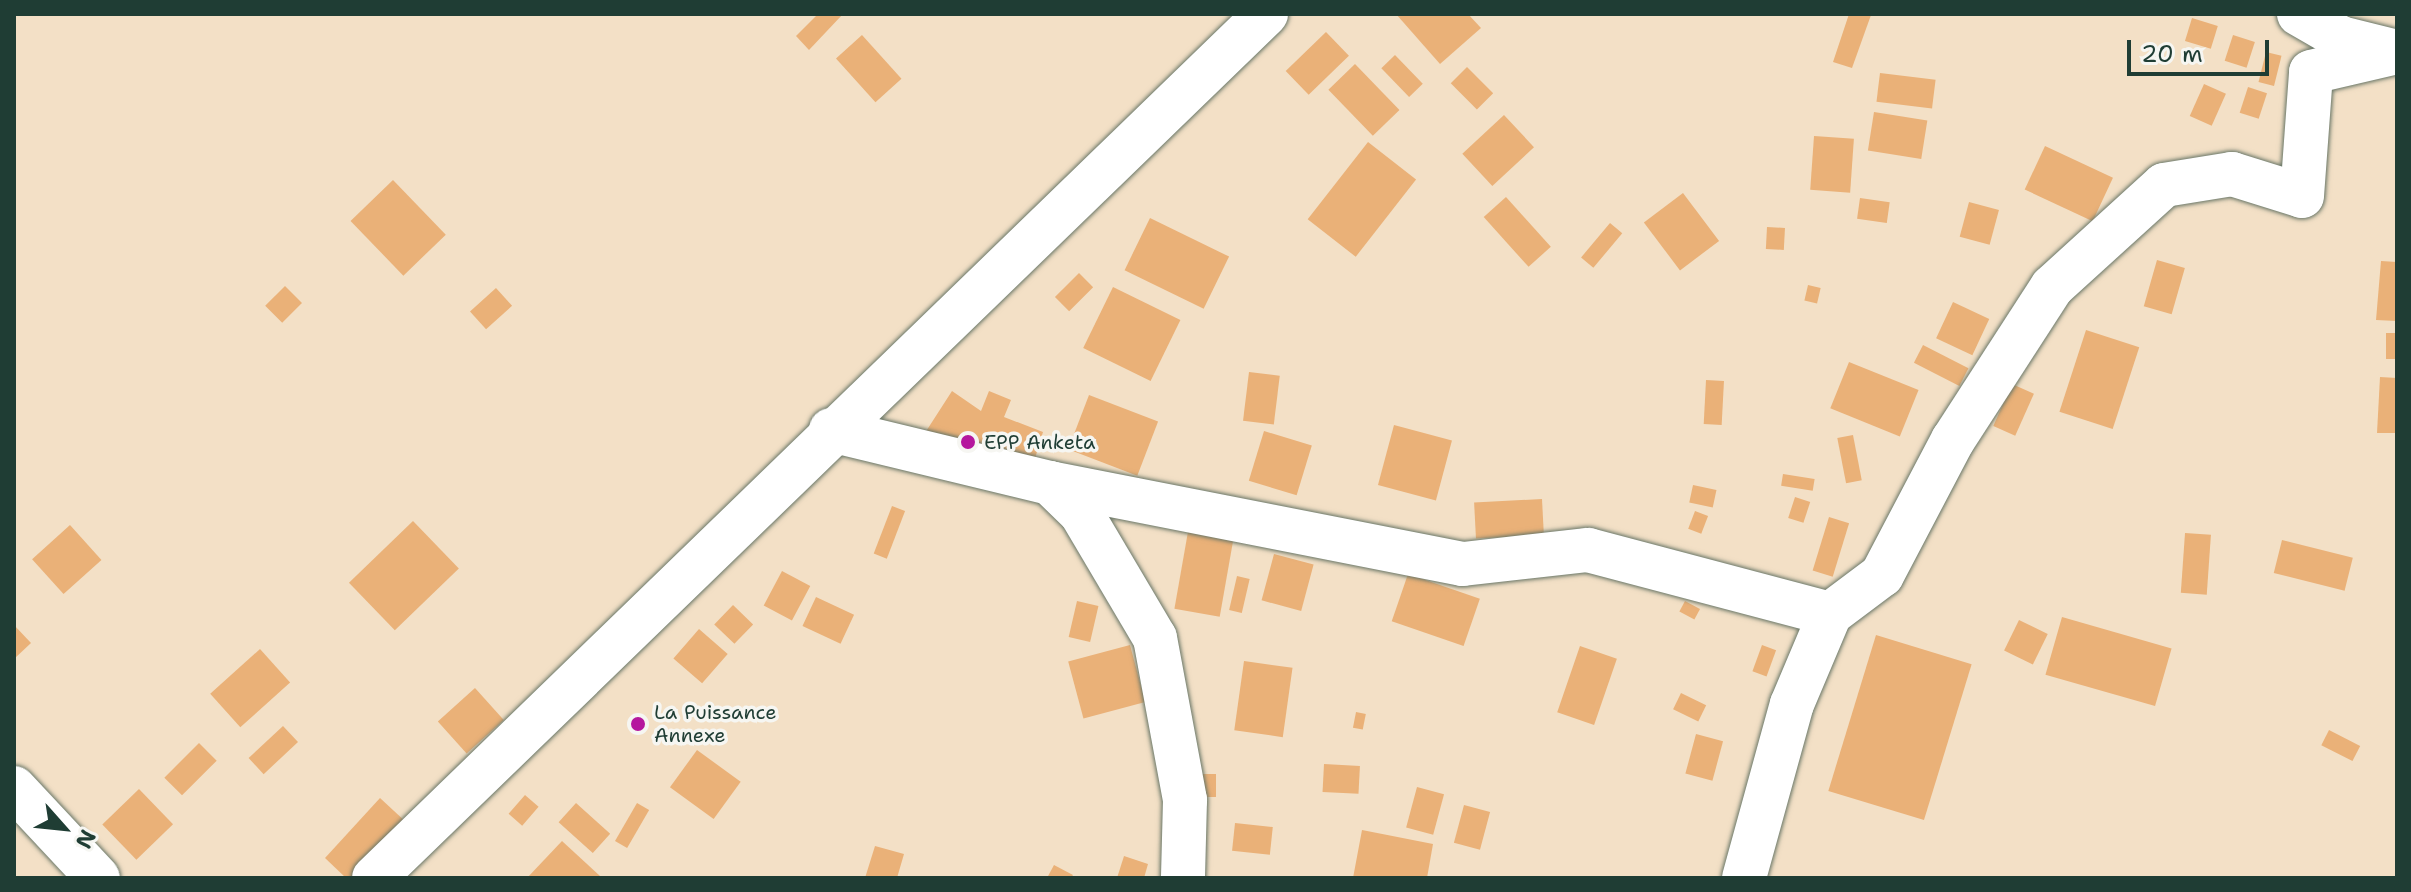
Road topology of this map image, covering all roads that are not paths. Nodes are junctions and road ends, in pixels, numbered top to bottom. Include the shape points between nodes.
1 (1266, 14) edge
2 (2299, 14) edge
3 (2396, 52) edge
4 (831, 430) junction
5 (1050, 483) junction
6 (1830, 614) junction
7 (14, 788) edge
8 (98, 878) edge
9 (374, 878) edge
10 (1183, 878) edge
11 (1744, 878) edge

1 - 4 street
2 - 3 street via 2341,38
3 - 6 street via 2311,72 2302,196 2232,174 2164,185 2052,287 1953,440 1882,575
4 - 5 street
4 - 9 street
5 - 6 street via 1463,564 1588,550
5 - 10 street via 1081,513 1155,638 1185,800
6 - 11 street via 1792,704
7 - 8 street

